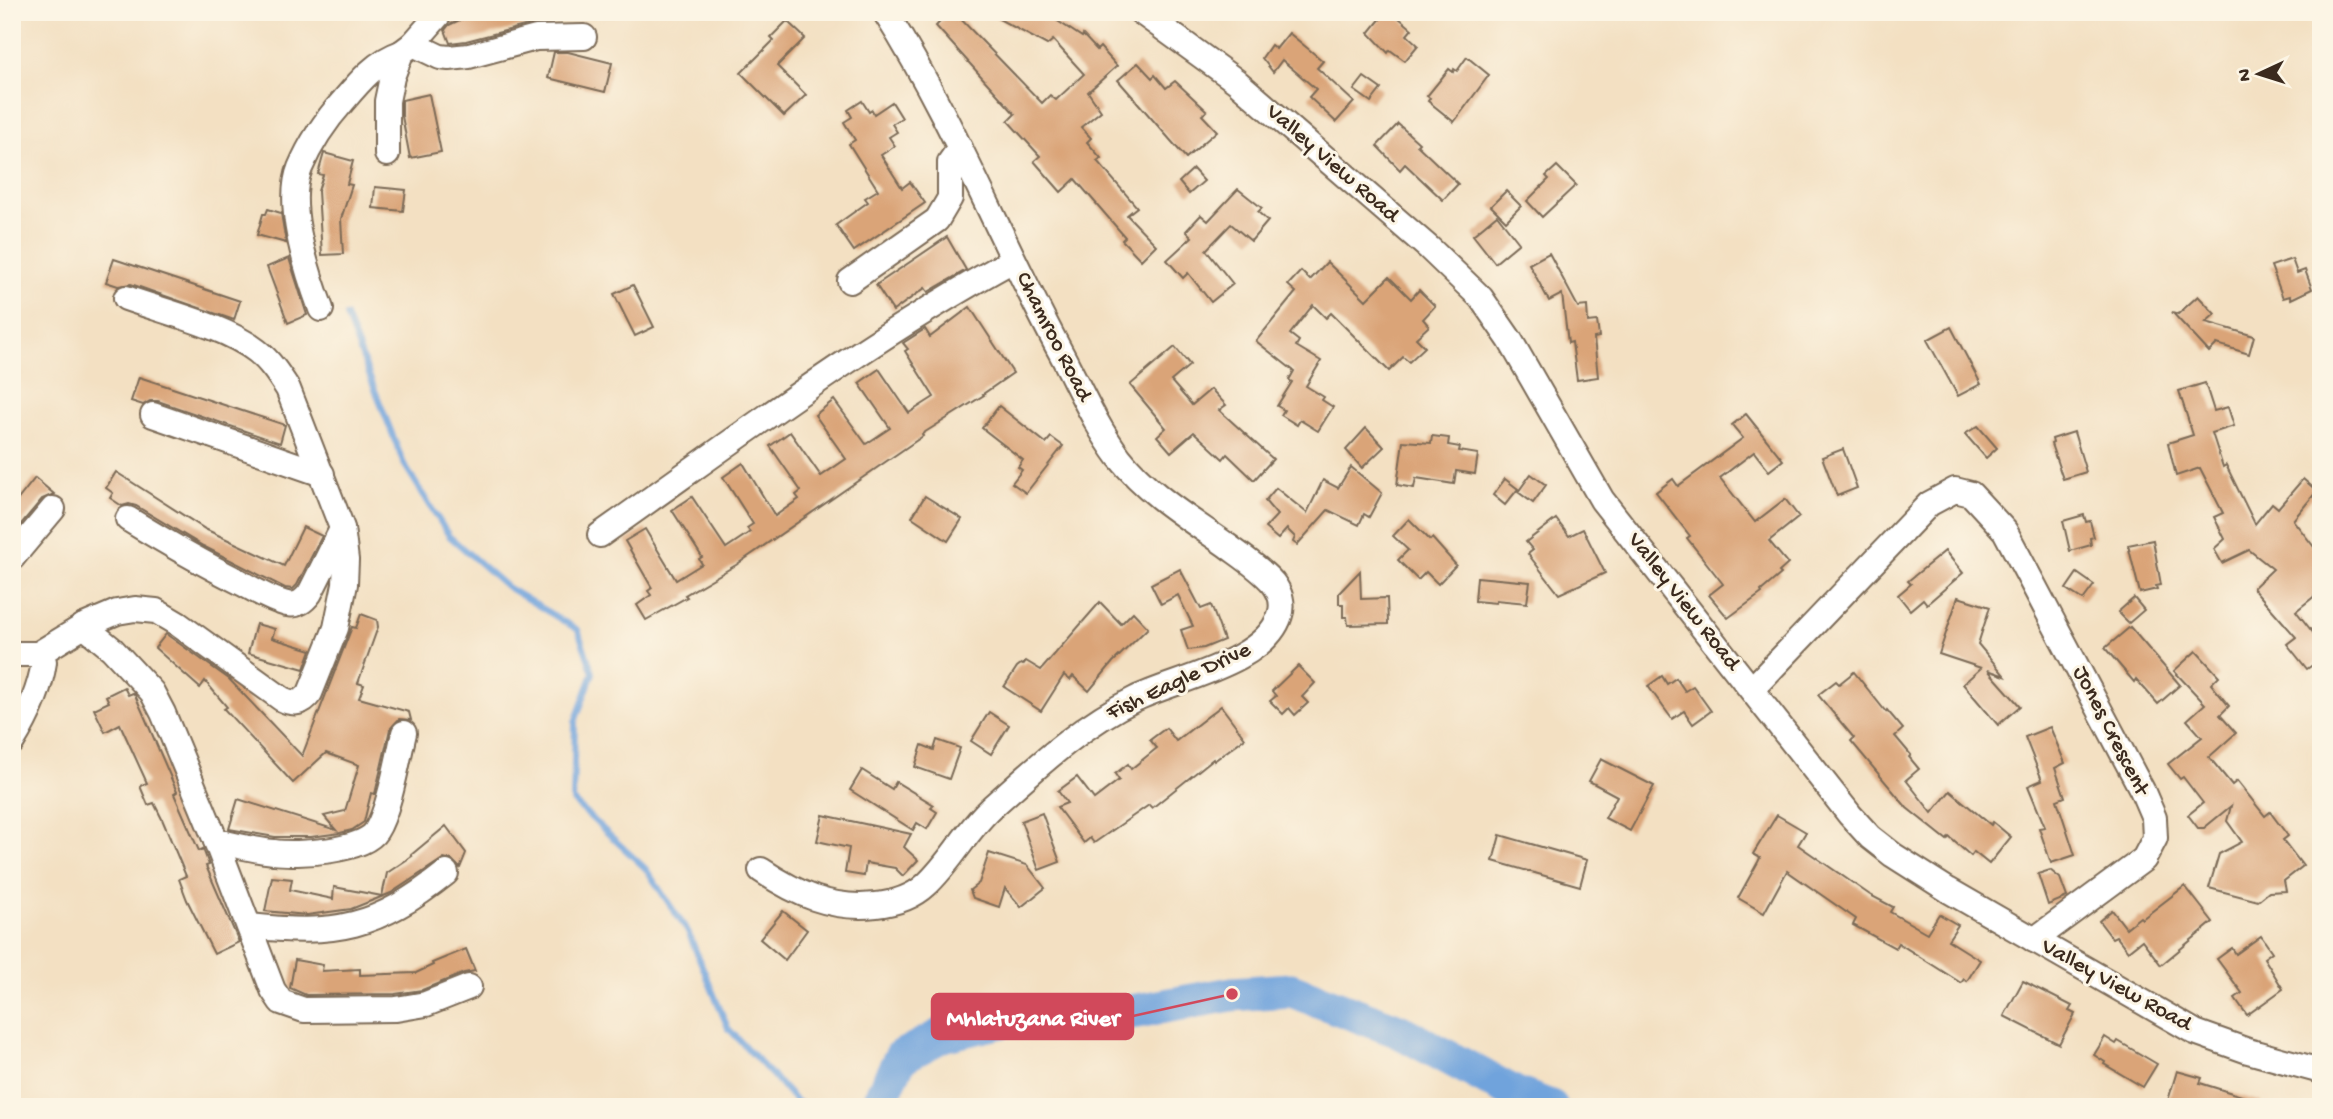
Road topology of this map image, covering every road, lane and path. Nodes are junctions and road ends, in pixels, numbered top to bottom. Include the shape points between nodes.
1 (441, 12) edge
2 (884, 12) edge
3 (1141, 12) edge
4 (584, 37) dead end
5 (407, 48) junction
6 (960, 148) junction
7 (387, 154) dead end
8 (1013, 260) junction
9 (850, 281) dead end
10 (126, 298) dead end
11 (321, 309) dead end
12 (153, 415) dead end
13 (321, 474) junction
14 (53, 509) dead end
15 (128, 519) dead end
16 (342, 528) junction
17 (600, 535) dead end
18 (12, 558) edge
19 (1282, 610) joint
20 (84, 626) junction
21 (12, 654) edge
22 (38, 654) junction
23 (1752, 688) junction
24 (404, 733) dead end
25 (12, 742) edge
26 (216, 841) junction
27 (761, 870) dead end
28 (446, 873) dead end
29 (249, 926) junction
30 (2034, 940) junction
31 (469, 987) dead end
32 (2321, 1071) edge

1 - 5 street
2 - 6 street, Chamroo Road
3 - 23 street, Valley View Road via 1236,81 1430,248 1481,298 1602,500
4 - 5 street via 536,38 449,58
5 - 7 street via 392,76 387,101
5 - 11 street via 364,77 340,105 300,168 296,196 299,233
6 - 8 street, Chamroo Road
6 - 9 street via 950,162 950,198 937,220
8 - 17 street via 948,296
8 - 19 street, Chamroo Road via 1119,457 1150,489 1272,582
10 - 13 street via 214,328 258,351 288,389
12 - 13 street
13 - 16 street
14 - 18 street
15 - 16 street via 194,559 286,604 304,601 310,593
16 - 20 street via 345,583 336,628 310,693 298,703 282,699 156,611 117,612
19 - 27 street, Fish Eagle Drive via 1266,640 1236,658 1138,698 1082,729 984,814 926,885 908,898 861,907 838,906 789,888
20 - 22 street
20 - 26 street via 152,692
21 - 22 street
22 - 25 street via 44,662 42,672
23 - 30 street, Valley View Road via 1870,837
23 - 30 street, Jones Crescent via 1929,504 1955,490 1971,494 2005,531 2154,818 2155,838 2144,859
24 - 26 street via 383,815 375,833 366,840 334,849 277,853
26 - 29 street
28 - 29 street via 394,910 363,922 326,930
29 - 31 street via 273,990 290,1006 396,1009 426,1004
30 - 32 street, Valley View Road via 2195,1032

